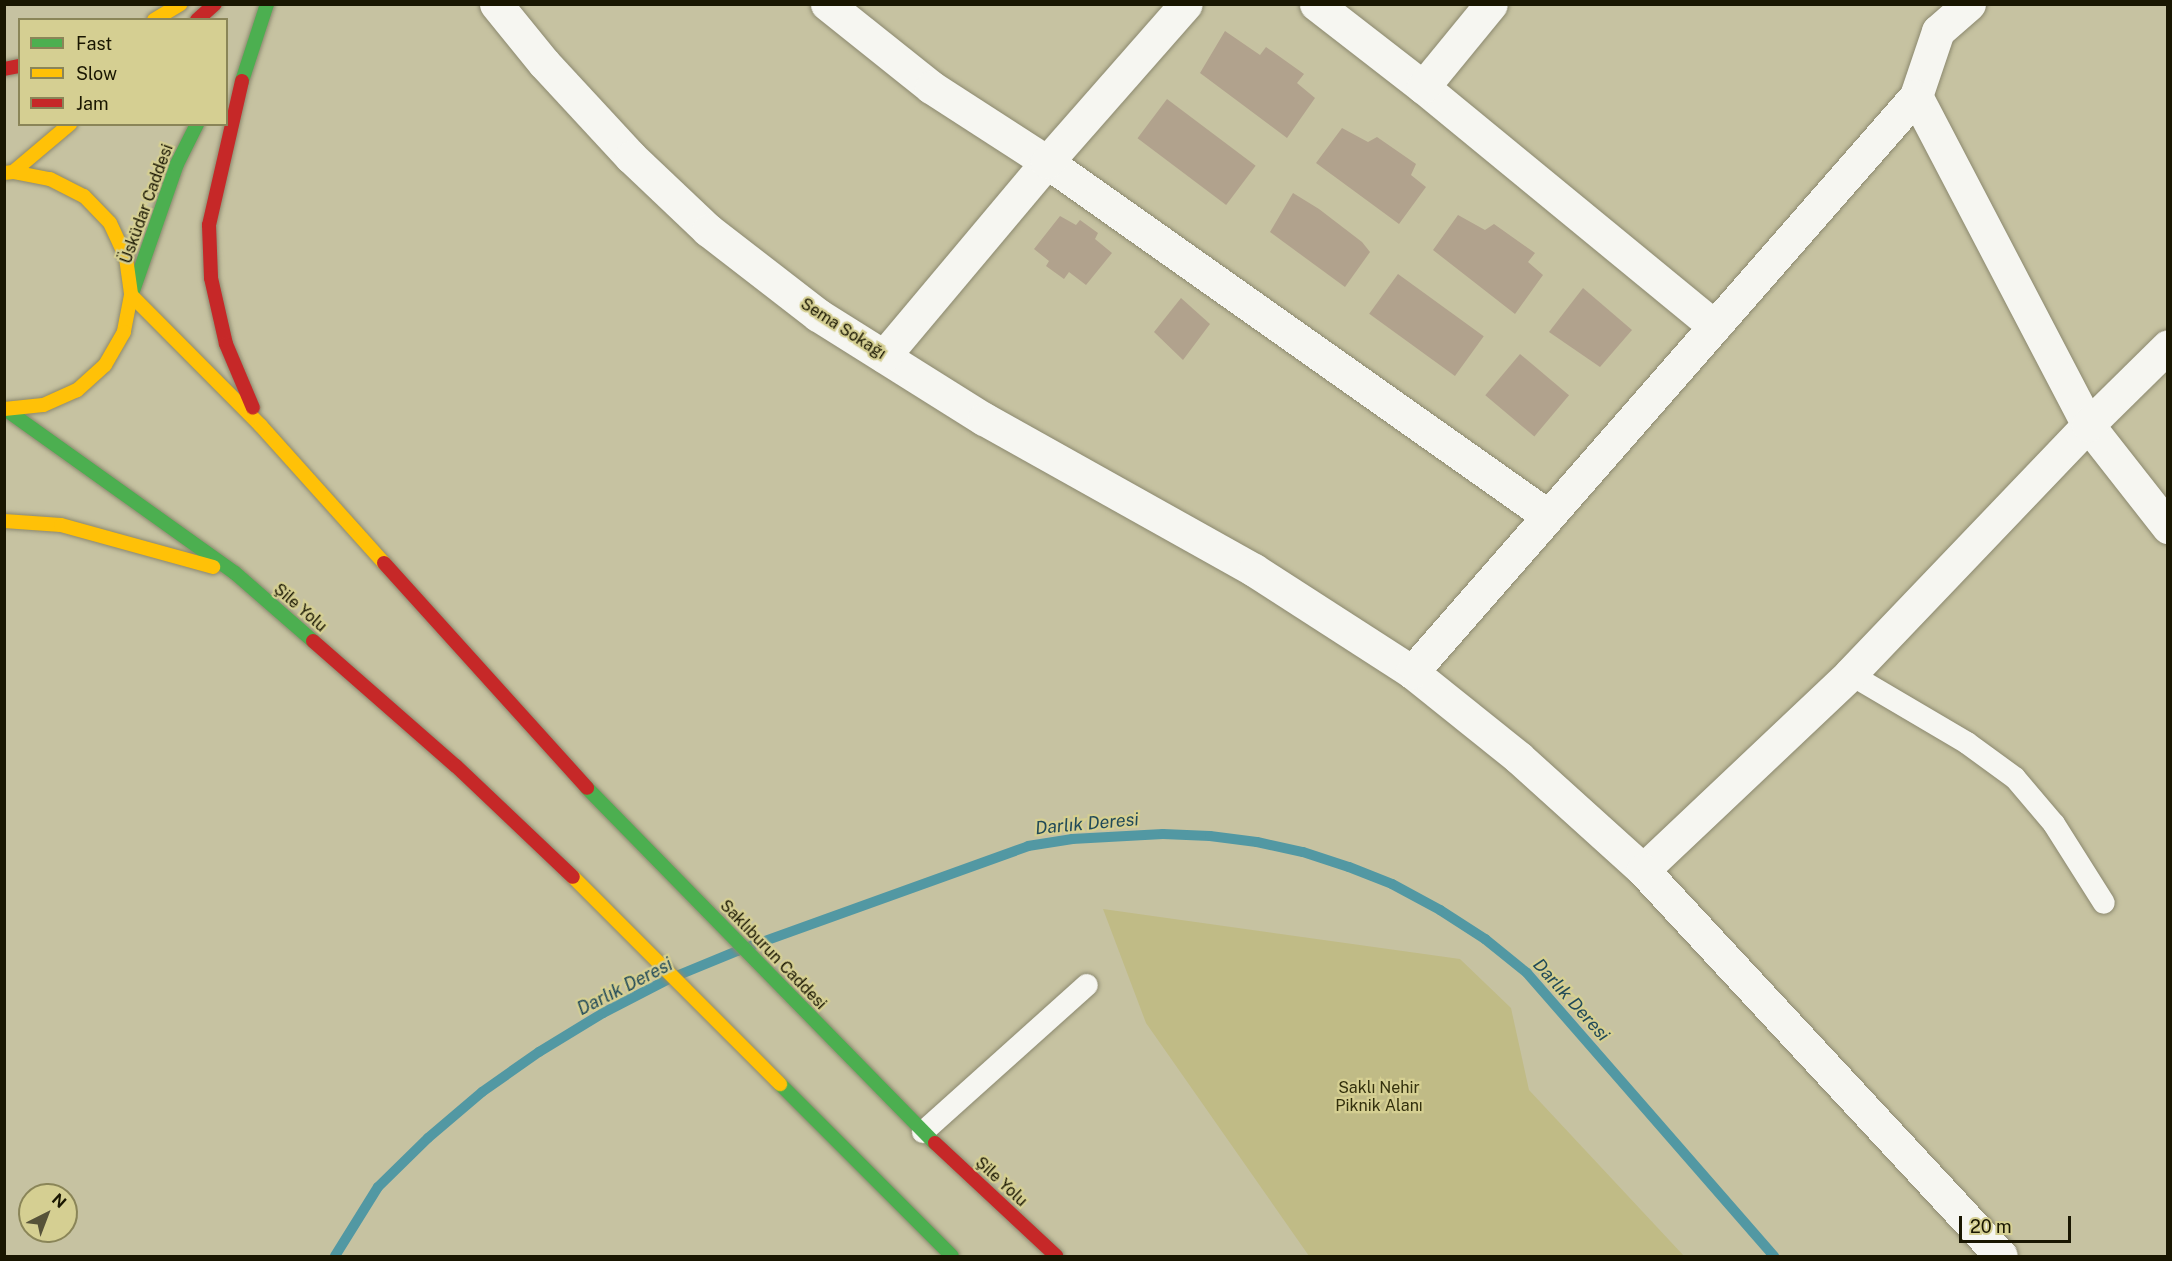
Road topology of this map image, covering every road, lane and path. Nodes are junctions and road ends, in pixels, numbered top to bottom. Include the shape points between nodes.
1 (181, 4) edge
2 (215, 4) edge
3 (256, 4) edge
4 (267, 4) edge
5 (495, 4) edge
6 (827, 4) edge
7 (1186, 4) edge
8 (1316, 4) edge
9 (1491, 4) edge
10 (1969, 4) edge
11 (157, 18) edge
12 (199, 18) edge
13 (241, 34) dead end
14 (1423, 87) junction
15 (1916, 96) junction
16 (67, 126) edge
17 (196, 126) edge
18 (1047, 162) junction
19 (7, 170) edge
20 (131, 295) junction
21 (1714, 327) junction
22 (2168, 346) edge
23 (884, 356) junction
24 (5, 409) edge
25 (2088, 425) junction
26 (261, 426) junction
27 (1548, 516) junction
28 (4, 521) edge
29 (2168, 527) edge
30 (235, 573) junction
31 (1412, 672) junction
32 (1850, 674) junction
33 (1643, 870) junction
34 (2104, 903) dead end
35 (1087, 985) dead end
36 (923, 1132) junction
37 (952, 1257) edge
38 (1056, 1257) edge
39 (2001, 1257) edge

1 - 11 highway
2 - 12 highway
3 - 13 highway
4 - 26 highway via 236,100 209,225 211,278 226,344
5 - 23 street, Sema Sokağı via 631,157 708,230 818,315
6 - 18 street via 931,87
7 - 18 street
8 - 14 street
9 - 14 street
10 - 15 street via 1938,32
14 - 21 street
15 - 21 street
15 - 25 street
16 - 19 highway
17 - 20 highway, Üsküdar Caddesi via 177,164
18 - 23 street
18 - 27 street
19 - 20 highway via 50,179 84,196 110,224 126,258
20 - 24 highway via 124,332 105,365 77,390 43,405
20 - 26 highway
21 - 27 street
22 - 25 street
23 - 31 street, Sema Sokağı via 984,419 1254,570
24 - 30 highway, Şile Yolu
25 - 29 street
25 - 32 street
26 - 36 highway, Saklıburun Caddesi via 599,802
27 - 31 street
28 - 30 highway via 60,525
30 - 37 highway, Şile Yolu via 456,766 553,857
31 - 33 street, Sema Sokağı via 1518,757
32 - 33 street
32 - 34 lane via 1975,748 2015,778 2054,824
33 - 39 street, Sema Sokağı
35 - 36 lane
36 - 38 highway, Şile Yolu

